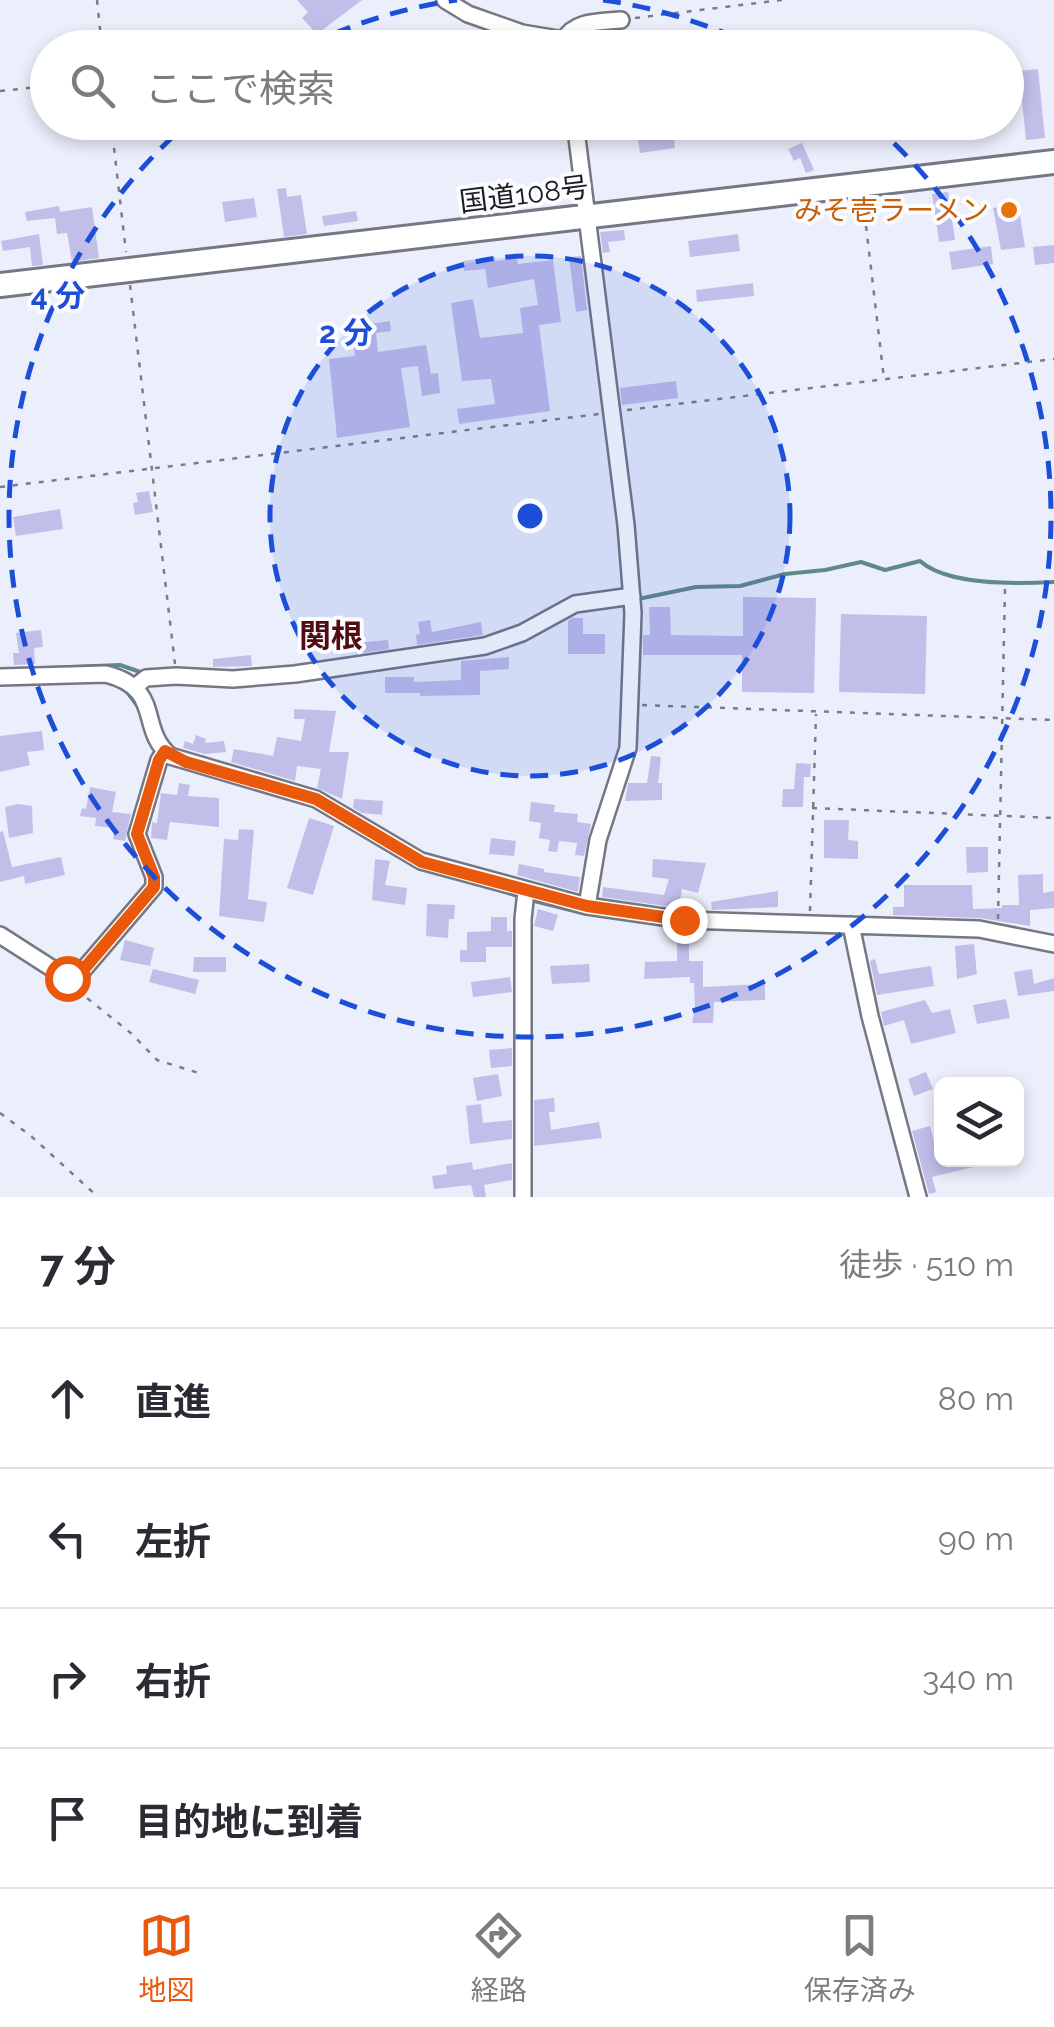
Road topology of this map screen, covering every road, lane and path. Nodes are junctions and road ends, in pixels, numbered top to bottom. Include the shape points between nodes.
1 (97, 0) edge
2 (445, 0) edge
3 (782, 0) edge
4 (621, 20) joint
5 (100, 30) edge
6 (513, 30) edge
7 (571, 30) edge
8 (30, 88) edge
9 (0, 92) edge
10 (113, 140) edge
11 (577, 140) edge
12 (1054, 162) edge
13 (861, 184) junction
14 (585, 217) junction
15 (128, 270) junction
16 (0, 285) edge
17 (1054, 358) edge
18 (884, 379) junction
19 (610, 412) junction
20 (151, 468) junction
21 (0, 486) edge
22 (1005, 588) dead end
23 (632, 596) junction
24 (176, 676) junction
25 (0, 677) edge
26 (136, 686) junction
27 (630, 704) junction
28 (816, 712) junction
29 (1003, 718) junction
30 (1054, 720) edge
31 (163, 755) junction
32 (812, 808) junction
33 (1000, 816) junction
34 (1054, 818) edge
35 (526, 891) junction
36 (587, 906) junction
37 (810, 922) junction
38 (851, 925) junction
39 (997, 931) junction
40 (0, 936) edge
41 (1054, 944) edge
42 (72, 980) junction
43 (202, 1074) dead end
44 (0, 1113) edge
45 (98, 1197) edge
46 (523, 1197) edge
47 (918, 1197) edge

1 - 5 path
2 - 6 street
3 - 4 path
4 - 7 street
8 - 9 path
10 - 15 path
11 - 14 street
12 - 13 highway, 国道108号
13 - 14 highway, 国道108号
13 - 18 path
14 - 15 highway, 国道108号
14 - 19 street
15 - 16 highway, 国道108号
15 - 20 path
17 - 18 path
18 - 19 path
19 - 20 path
19 - 23 street
20 - 21 path
20 - 24 path
22 - 29 path
23 - 24 street via 574,604 485,646 295,674
23 - 27 street
24 - 26 street via 146,678
25 - 26 street via 106,674
26 - 31 street
27 - 28 path
27 - 36 street via 628,748 598,840
28 - 29 path
28 - 32 path
29 - 30 path
29 - 33 path
31 - 35 street via 316,799 422,862
31 - 42 street via 137,834 154,887
32 - 33 path
32 - 37 path
33 - 34 path
33 - 39 path
35 - 36 street
35 - 46 street
36 - 37 street via 684,920
37 - 38 street
38 - 39 street
38 - 47 street
39 - 41 street
40 - 42 street
42 - 43 path via 157,1060
44 - 45 path

